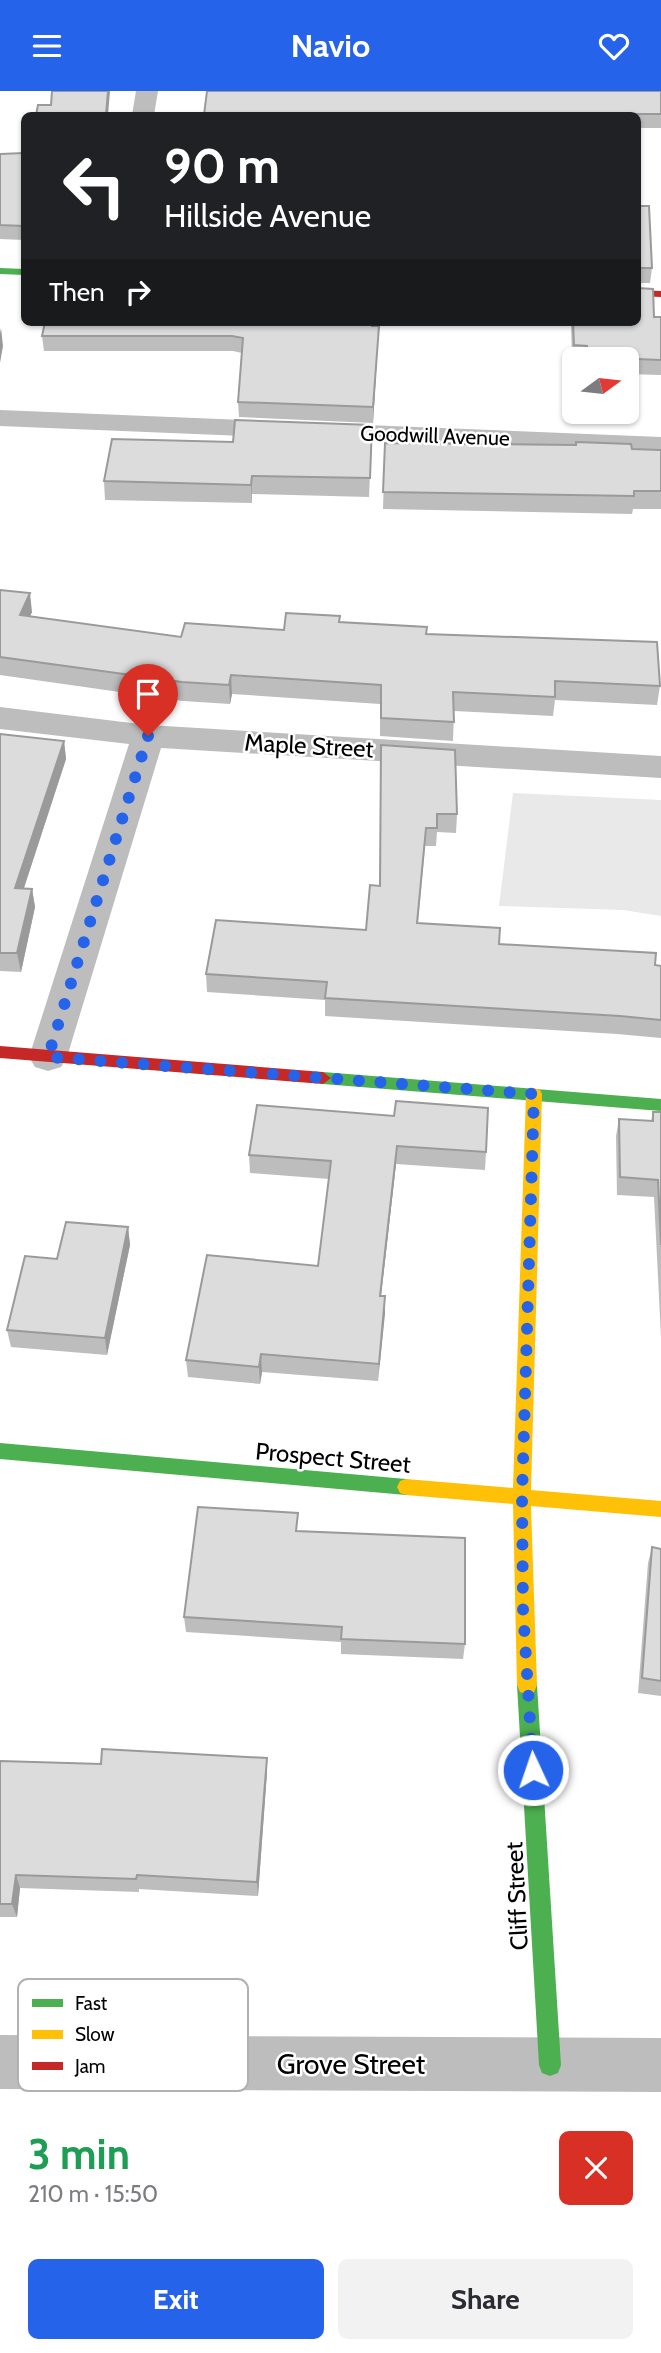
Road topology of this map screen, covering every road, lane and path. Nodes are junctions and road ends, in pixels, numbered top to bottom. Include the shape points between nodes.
1 (147, 91) edge
2 (144, 112) edge
3 (0, 271) edge
4 (21, 272) edge
5 (641, 293) edge
6 (661, 294) edge
7 (0, 418) edge
8 (661, 445) edge
9 (0, 718) edge
10 (148, 736) junction
11 (661, 767) edge
12 (0, 1052) edge
13 (48, 1057) junction
14 (534, 1094) junction
15 (661, 1105) edge
16 (0, 1451) edge
17 (522, 1497) junction
18 (661, 1509) edge
19 (0, 2062) edge
20 (18, 2062) edge
21 (248, 2063) edge
22 (550, 2065) junction
23 (661, 2065) edge

1 - 2 street
3 - 4 street
5 - 6 street
7 - 8 street, Goodwill Avenue
9 - 10 street, Maple Street
10 - 11 street, Maple Street
10 - 13 street
12 - 13 street
13 - 14 street
14 - 15 street
14 - 17 street, Cliff Street
16 - 17 street, Prospect Street
17 - 18 street, Prospect Street
17 - 22 street, Cliff Street via 523,1609
19 - 20 street, Grove Street
21 - 22 street, Grove Street
22 - 23 street, Grove Street

